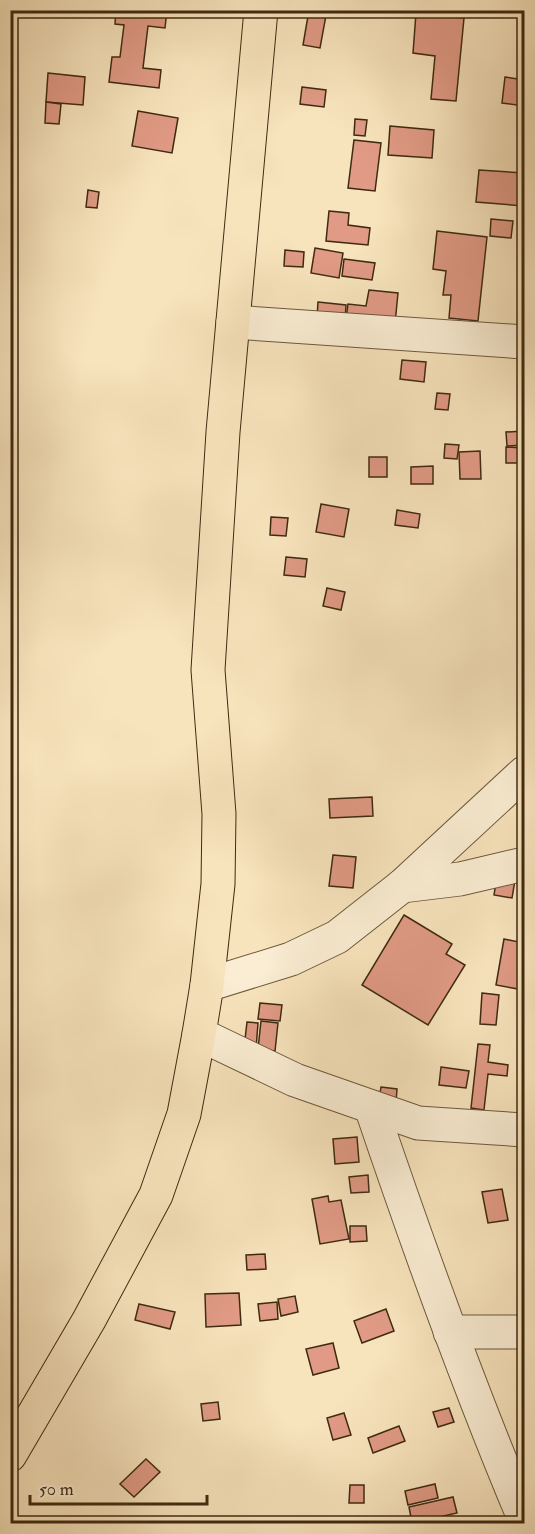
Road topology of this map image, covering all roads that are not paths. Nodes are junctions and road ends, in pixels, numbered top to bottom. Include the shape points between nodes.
1 (261, 10) edge
2 (233, 322) junction
3 (525, 342) edge
4 (525, 773) edge
5 (525, 864) edge
6 (402, 886) junction
7 (207, 985) junction
8 (199, 1034) junction
9 (371, 1107) junction
10 (525, 1130) edge
11 (450, 1332) junction
12 (525, 1332) edge
13 (10, 1455) edge
14 (525, 1518) edge

1 - 2 main road
2 - 3 street
2 - 7 main road via 208,670 219,814 218,884
4 - 6 street
5 - 6 street via 460,879
6 - 7 street via 337,937 291,959
7 - 8 main road
8 - 9 street via 295,1080
8 - 13 main road via 184,1114 156,1195
9 - 10 street via 418,1123
9 - 11 street
11 - 12 street
11 - 14 street

